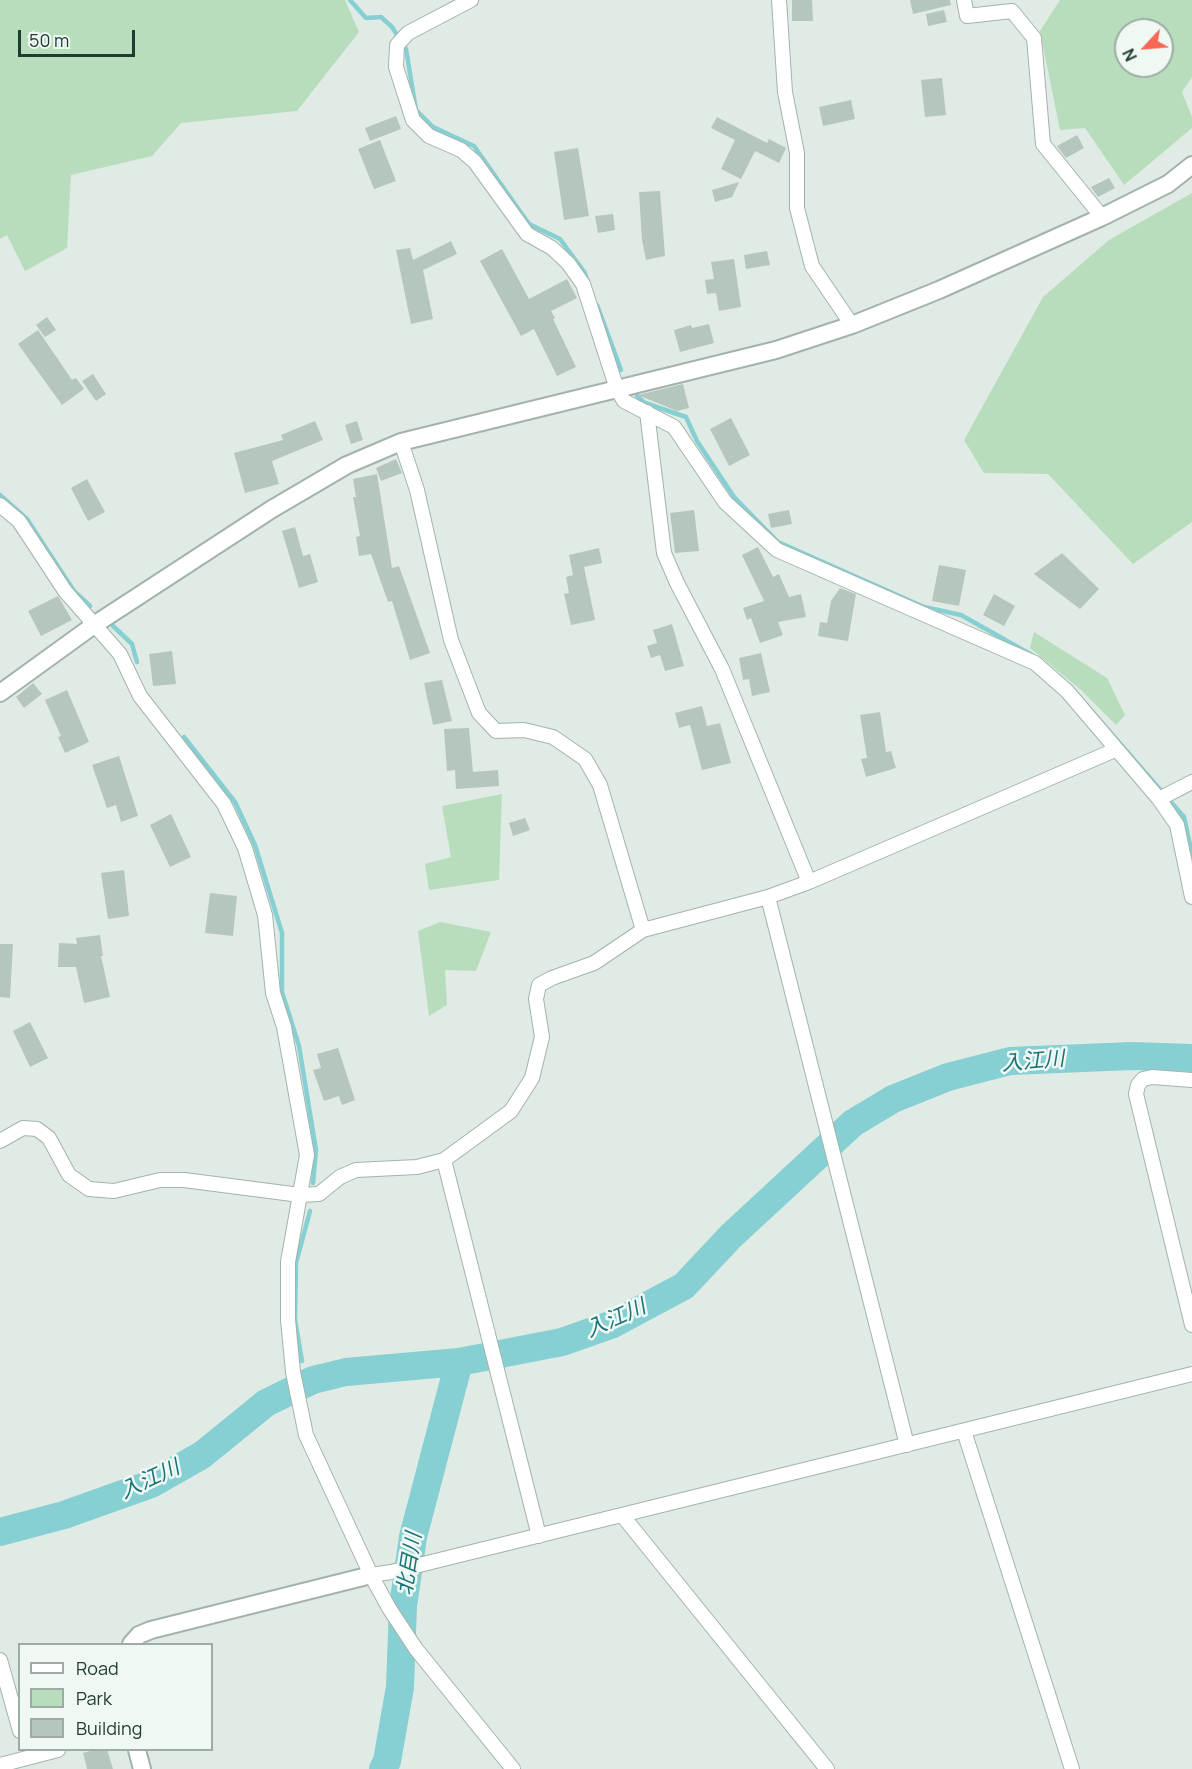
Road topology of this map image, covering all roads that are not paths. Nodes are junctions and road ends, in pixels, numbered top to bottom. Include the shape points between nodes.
1 (471, 0) edge
2 (779, 0) edge
3 (964, 0) edge
4 (1192, 165) edge
5 (1102, 217) junction
6 (852, 325) junction
7 (617, 389) junction
8 (647, 412) junction
9 (401, 442) junction
10 (0, 505) edge
11 (94, 625) junction
12 (0, 693) edge
13 (1115, 750) junction
14 (1192, 782) edge
15 (1159, 799) junction
16 (809, 882) junction
17 (768, 897) junction
18 (1192, 897) edge
19 (643, 930) junction
20 (1192, 1080) edge
21 (0, 1141) edge
22 (444, 1161) junction
23 (300, 1195) junction
24 (1192, 1325) edge
25 (1192, 1374) edge
26 (964, 1431) junction
27 (907, 1445) junction
28 (622, 1515) junction
29 (539, 1536) junction
30 (371, 1575) junction
31 (132, 1643) edge
32 (0, 1660) edge
33 (18, 1724) edge
34 (45, 1751) edge
35 (138, 1751) edge
36 (26, 1754) edge
37 (0, 1765) edge
38 (142, 1769) edge
39 (513, 1769) edge
40 (827, 1769) edge
41 (1072, 1769) edge

1 - 7 street via 408,33 398,45 396,67 413,120 429,136 461,150 475,162 527,234 568,262 582,284
2 - 6 street via 786,92 797,153 797,208 812,266
3 - 5 street via 967,16 1012,11 1034,38 1044,144
4 - 5 street via 1168,184
5 - 6 street
6 - 7 street via 776,350
7 - 8 street via 624,401
7 - 9 street
8 - 13 street via 674,427 725,502 777,550 1035,663 1067,691
8 - 16 street via 664,553 722,669
9 - 11 street via 348,465 272,508
9 - 19 street via 417,490 451,640 479,713 496,731 524,730 553,737 585,759 600,785
10 - 11 street via 19,521 65,591
11 - 12 street
11 - 23 street via 120,654 140,696 224,804 245,848 265,915 273,993 284,1027 307,1155
13 - 15 street
13 - 16 street
14 - 15 street
15 - 18 street via 1177,825
16 - 17 street
17 - 19 street
17 - 27 street
19 - 22 street via 594,963 539,985 536,999 543,1037 532,1078 511,1111
20 - 24 street via 1143,1079 1136,1094
21 - 23 street via 23,1128 37,1129 49,1138 69,1175 89,1189 114,1191 160,1180 184,1180
22 - 23 street via 417,1167 356,1170 319,1194
22 - 29 street
23 - 30 street via 288,1262 288,1320 299,1406 306,1436
25 - 26 street
26 - 27 street
26 - 41 street
27 - 28 street
28 - 29 street
28 - 40 street
29 - 30 street
30 - 31 street via 151,1630
30 - 39 street via 416,1649
32 - 33 street
34 - 36 street
35 - 38 street
36 - 37 street

